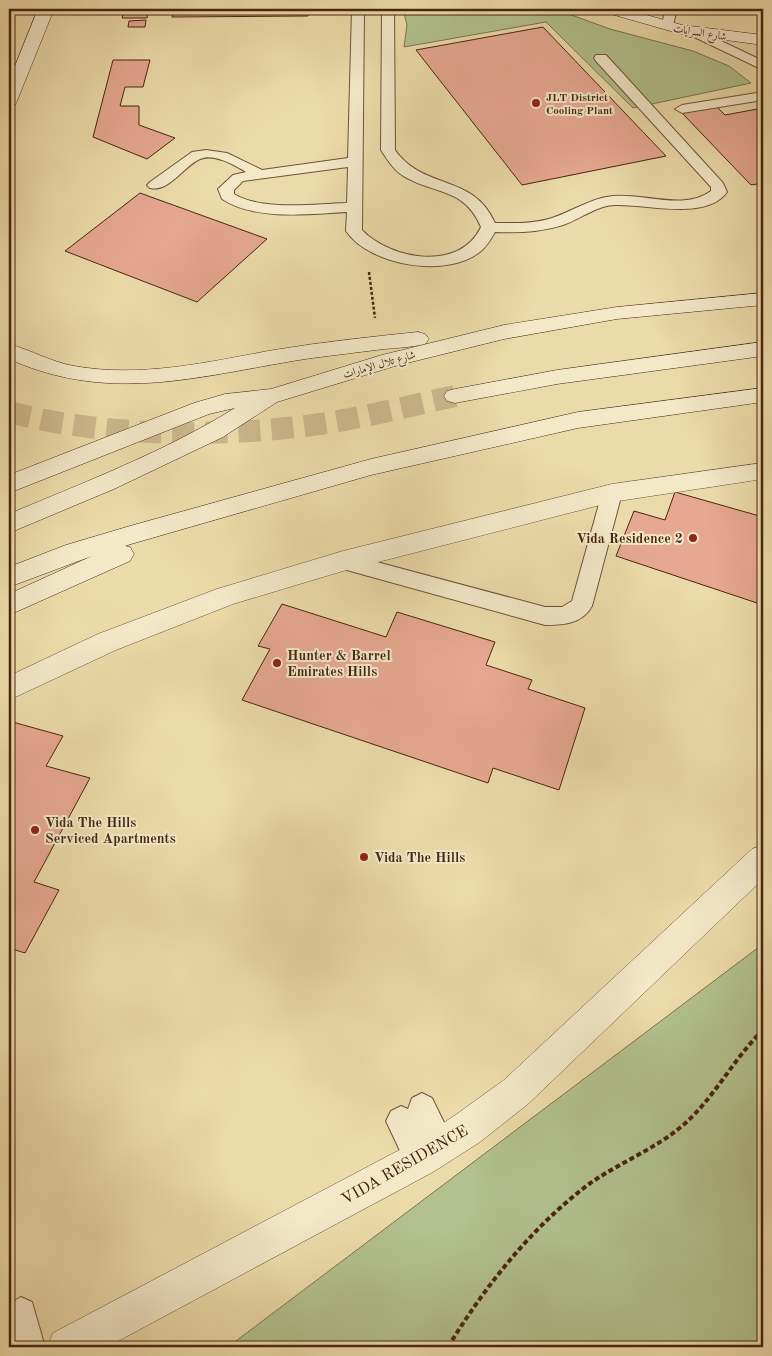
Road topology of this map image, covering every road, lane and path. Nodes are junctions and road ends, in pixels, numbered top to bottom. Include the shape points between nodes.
1 (46, 9) edge
2 (358, 9) edge
3 (388, 9) edge
4 (609, 9) edge
5 (671, 9) edge
6 (668, 26) junction
7 (694, 32) junction
8 (763, 40) edge
9 (600, 58) dead end
10 (763, 66) edge
11 (763, 96) edge
12 (9, 101) edge
13 (682, 109) dead end
14 (354, 162) junction
15 (259, 174) junction
16 (155, 185) dead end
17 (353, 207) junction
18 (489, 227) junction
19 (368, 266) dead end
20 (763, 299) edge
21 (375, 319) dead end
22 (504, 332) junction
23 (763, 350) edge
24 (9, 351) edge
25 (763, 395) edge
26 (272, 396) junction
27 (455, 396) tunnel mouth
28 (763, 471) edge
29 (9, 484) edge
30 (612, 493) junction
31 (237, 506) junction
32 (9, 524) edge
33 (343, 561) junction
34 (9, 577) edge
35 (9, 605) edge
36 (9, 689) edge
37 (763, 859) edge
38 (763, 1030) edge
39 (412, 1115) dead end
40 (430, 1153) junction
41 (21, 1313) dead end
42 (29, 1347) edge
43 (67, 1347) edge
44 (448, 1347) edge

1 - 12 main road
2 - 14 lane
3 - 18 lane via 386,138 390,155 403,171 468,196 479,204
4 - 6 main road, شارع السرايات
5 - 6 lane
6 - 7 main road, شارع السرايات
7 - 8 main road, شارع السرايات
7 - 10 lane
9 - 18 lane via 718,186 718,192 714,198 688,203 616,200 597,203 541,226
11 - 13 lane
14 - 15 lane
14 - 17 lane
15 - 16 lane via 227,157 206,154 198,155
15 - 17 lane via 230,183 226,189 227,196 232,201 252,206
17 - 18 lane via 354,231 360,241 379,252 404,260 458,256 473,250 484,239
19 - 21 path
20 - 22 main road, شارع تلال الإمارات via 617,312
22 - 24 main road via 334,348 149,378 105,377 64,370 27,361
22 - 26 main road, شارع تلال الإمارات via 390,360
23 - 27 main road via 556,377
25 - 31 main road via 568,422 371,467
26 - 29 main road, شارع تلال الإمارات via 202,408
26 - 32 main road via 215,431 106,483
28 - 30 main road
30 - 33 main road
30 - 33 lane via 581,606 566,616 546,616
31 - 34 main road via 75,552
31 - 35 main road
33 - 36 main road via 199,607 107,642
37 - 40 main road, VIDA RESIDENCE via 516,1092
38 - 44 path via 730,1065 709,1096 683,1125 580,1191 514,1253 484,1290
39 - 40 lane
40 - 43 main road, VIDA RESIDENCE
41 - 42 lane

